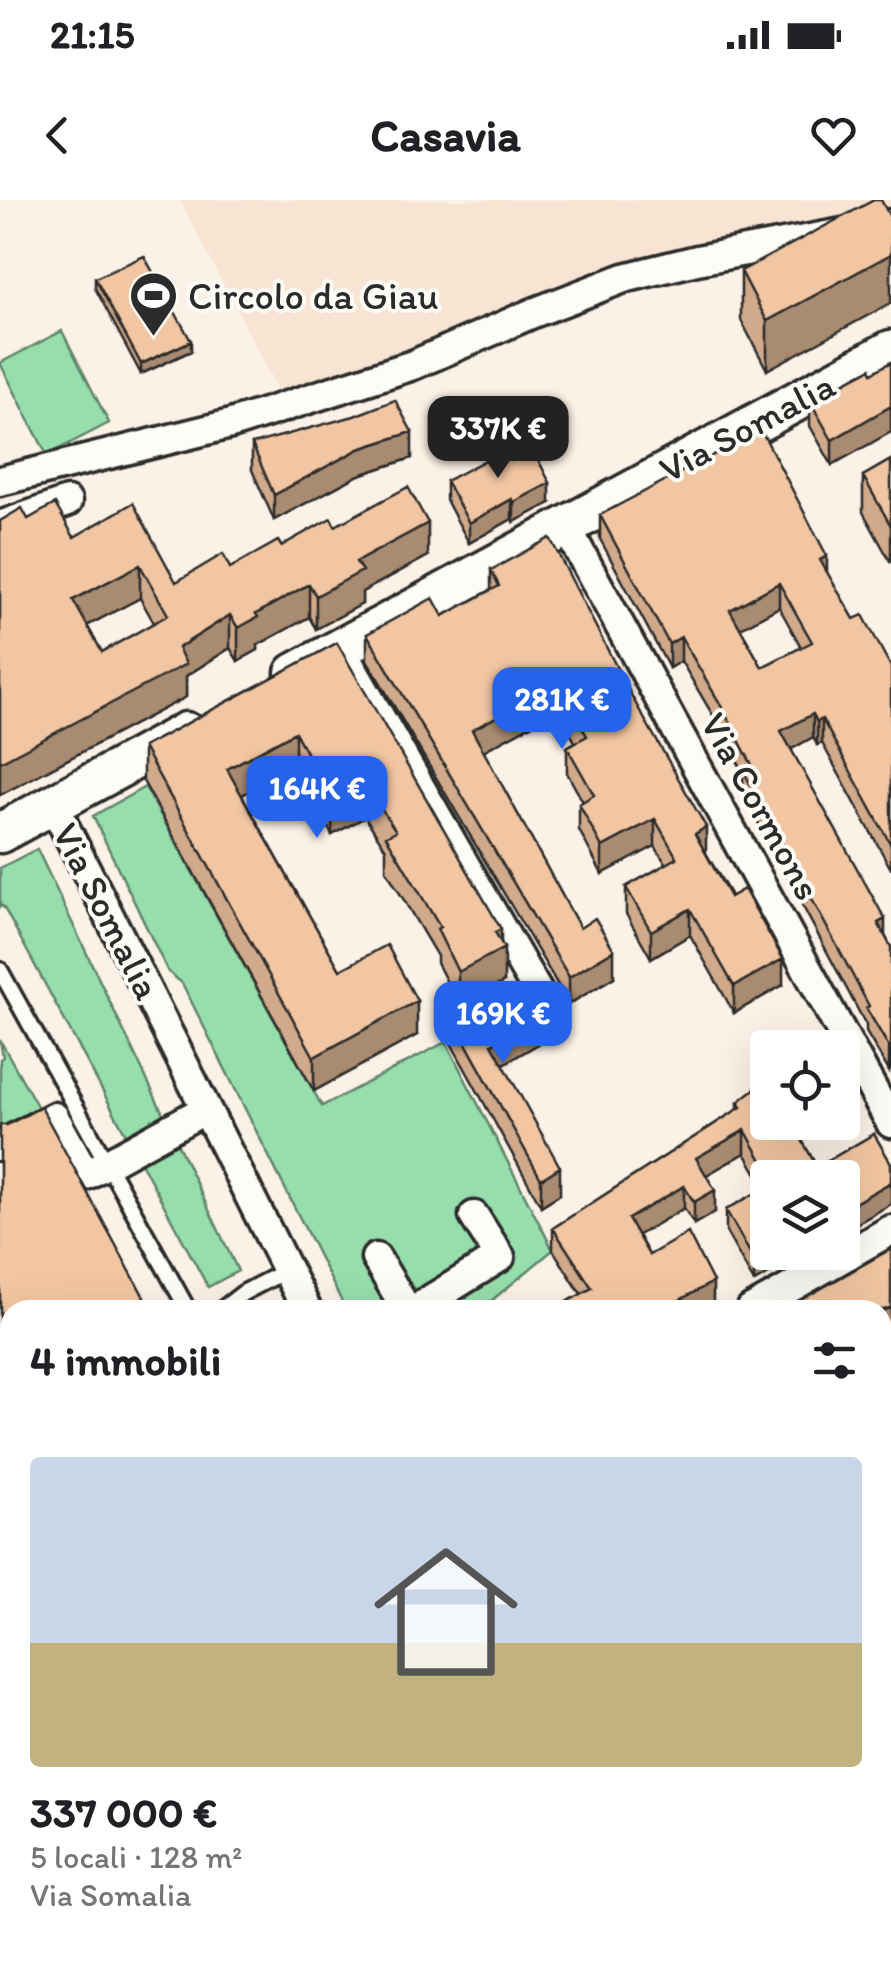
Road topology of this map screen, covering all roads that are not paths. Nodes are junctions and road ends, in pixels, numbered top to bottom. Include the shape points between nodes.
1 (891, 224) edge
2 (891, 350) edge
3 (0, 482) edge
4 (67, 502) dead end
5 (565, 525) junction
6 (0, 526) edge
7 (340, 648) junction
8 (272, 685) edge
9 (222, 712) edge
10 (54, 804) junction
11 (0, 833) edge
12 (0, 970) edge
13 (547, 1008) edge
14 (206, 1109) junction
15 (891, 1123) edge
16 (0, 1146) edge
17 (104, 1164) junction
18 (474, 1216) dead end
19 (891, 1230) edge
20 (376, 1258) dead end
21 (287, 1270) junction
22 (182, 1300) edge
23 (233, 1300) edge
24 (302, 1300) edge
25 (403, 1300) edge
26 (427, 1300) edge
27 (768, 1300) edge

1 - 3 street via 697,260 608,284 414,365 231,424
2 - 5 street, Via Somalia
4 - 6 street
5 - 7 street, Via Somalia
5 - 15 street, Via Cormons
7 - 8 street, Via Somalia
7 - 13 street
9 - 10 street, Via Somalia
10 - 11 street
10 - 14 street, Via Somalia
12 - 17 lane
14 - 17 street
14 - 21 street, Via Somalia
16 - 17 street via 54,1117 86,1175
17 - 22 lane
18 - 26 street via 500,1257
19 - 27 street
20 - 25 street
21 - 23 lane
21 - 24 street, Via Somalia

